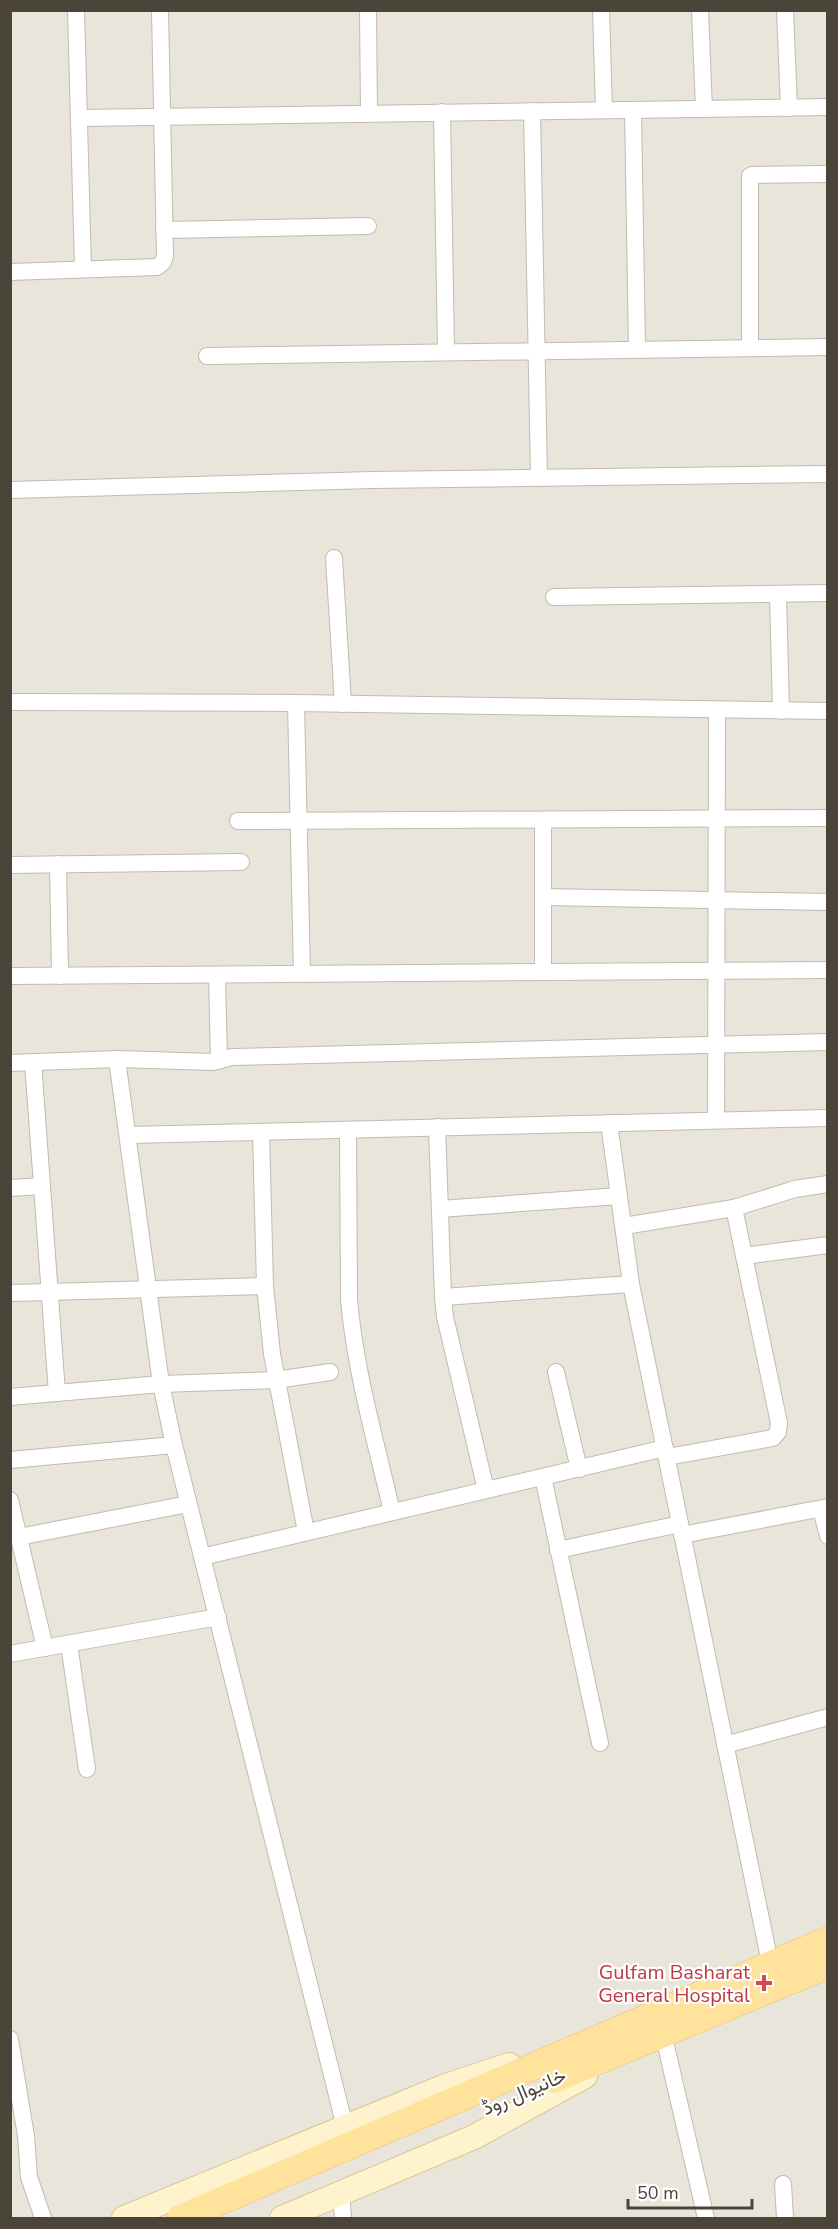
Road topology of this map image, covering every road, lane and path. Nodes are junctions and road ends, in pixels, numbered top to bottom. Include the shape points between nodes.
1 (76, 10) edge
2 (160, 10) edge
3 (368, 10) edge
4 (601, 10) edge
5 (700, 10) edge
6 (785, 10) edge
7 (828, 107) edge
8 (789, 108) junction
9 (704, 109) junction
10 (604, 110) junction
11 (633, 110) junction
12 (532, 111) junction
13 (442, 112) junction
14 (369, 113) junction
15 (162, 116) junction
16 (79, 118) junction
17 (828, 174) edge
18 (368, 226) dead end
19 (164, 230) junction
20 (83, 269) junction
21 (10, 272) edge
22 (828, 347) edge
23 (750, 348) junction
24 (637, 350) junction
25 (536, 351) junction
26 (446, 352) junction
27 (207, 356) dead end
28 (828, 474) edge
29 (539, 477) junction
30 (10, 490) edge
31 (334, 558) dead end
32 (828, 593) edge
33 (778, 594) junction
34 (554, 597) dead end
35 (10, 702) edge
36 (296, 703) junction
37 (342, 704) junction
38 (717, 711) junction
39 (781, 711) junction
40 (828, 711) edge
41 (717, 818) junction
42 (828, 818) edge
43 (543, 819) junction
44 (238, 821) dead end
45 (298, 821) junction
46 (241, 862) dead end
47 (58, 864) junction
48 (10, 865) edge
49 (543, 897) junction
50 (717, 900) junction
51 (828, 902) edge
52 (828, 970) edge
53 (717, 971) junction
54 (543, 972) junction
55 (302, 974) junction
56 (217, 975) junction
57 (10, 976) edge
58 (60, 976) junction
59 (828, 1042) edge
60 (716, 1045) junction
61 (117, 1059) junction
62 (219, 1061) junction
63 (33, 1062) junction
64 (10, 1063) edge
65 (828, 1118) edge
66 (716, 1120) junction
67 (609, 1123) junction
68 (437, 1127) junction
69 (348, 1130) junction
70 (261, 1132) junction
71 (128, 1135) junction
72 (828, 1184) edge
73 (42, 1186) junction
74 (10, 1188) edge
75 (619, 1196) junction
76 (734, 1208) junction
77 (440, 1209) junction
78 (624, 1226) junction
79 (828, 1245) edge
80 (744, 1256) junction
81 (632, 1284) junction
82 (265, 1286) junction
83 (149, 1289) junction
84 (49, 1292) junction
85 (10, 1293) edge
86 (443, 1298) junction
87 (330, 1372) dead end
88 (556, 1372) dead end
89 (276, 1380) junction
90 (161, 1384) junction
91 (57, 1393) junction
92 (10, 1397) edge
93 (174, 1445) junction
94 (666, 1453) junction
95 (10, 1460) edge
96 (579, 1469) junction
97 (543, 1477) junction
98 (486, 1490) junction
99 (10, 1500) edge
100 (188, 1504) junction
101 (824, 1508) edge
102 (392, 1512) junction
103 (681, 1529) junction
104 (306, 1532) junction
105 (828, 1536) edge
106 (19, 1537) junction
107 (558, 1550) junction
108 (202, 1557) junction
109 (218, 1617) junction
110 (69, 1644) junction
111 (45, 1648) junction
112 (10, 1654) edge
113 (828, 1717) edge
114 (600, 1743) dead end
115 (725, 1745) junction
116 (87, 1769) dead end
117 (828, 1940) edge
118 (770, 1963) junction
119 (828, 1965) edge
120 (657, 2025) junction
121 (10, 2039) edge
122 (345, 2127) junction
123 (783, 2184) dead end
124 (341, 2193) junction
125 (43, 2218) edge
126 (124, 2218) edge
127 (181, 2218) edge
128 (221, 2218) edge
129 (282, 2218) edge
130 (344, 2218) edge
131 (706, 2218) edge
132 (785, 2218) edge

1 - 16 street
2 - 15 street
3 - 14 street
4 - 10 street
5 - 9 street
6 - 8 street
7 - 8 street
8 - 9 street
9 - 11 street
10 - 11 street
10 - 12 street
11 - 24 street
12 - 13 street
12 - 25 street
13 - 14 street
13 - 26 street
14 - 15 street
15 - 16 street
15 - 19 street
16 - 20 street
17 - 23 street via 750,177
18 - 19 street
19 - 20 street via 165,256 156,267
20 - 21 street
22 - 23 street
23 - 24 street
24 - 25 street
25 - 26 street
25 - 29 street
26 - 27 street
28 - 29 street
29 - 30 street
31 - 37 street
32 - 33 street
33 - 34 street
33 - 39 street
35 - 36 street
36 - 37 street
36 - 45 street
37 - 38 street
38 - 39 street
38 - 41 street
39 - 40 street
41 - 42 street
41 - 43 street
41 - 50 street
43 - 45 street
43 - 49 street
44 - 45 street
45 - 55 street
46 - 47 street
47 - 48 street
47 - 58 street
49 - 50 street
49 - 54 street
50 - 51 street
50 - 53 street
52 - 53 street
53 - 54 street
53 - 60 street
54 - 55 street
55 - 56 street
56 - 58 street
56 - 62 street
57 - 58 street
59 - 60 street
60 - 62 street via 232,1057
60 - 66 street
61 - 62 street
61 - 63 street
61 - 71 street
63 - 64 street
63 - 73 street
65 - 66 street
66 - 67 street
67 - 68 street
67 - 75 street
68 - 69 street
68 - 77 street
69 - 70 street
69 - 102 street via 351,1325
70 - 71 street
70 - 82 street
71 - 83 street
72 - 76 street via 795,1189
73 - 74 street
73 - 84 street
75 - 77 street
75 - 78 street
76 - 78 street
76 - 80 street
77 - 86 street
78 - 81 street
79 - 80 street
80 - 94 street via 778,1432 773,1438
81 - 86 street
81 - 94 street
82 - 83 street
82 - 89 street
83 - 84 street
83 - 90 street
84 - 85 street
84 - 91 street
86 - 98 street
87 - 89 street
88 - 96 street
89 - 90 street
89 - 104 street
90 - 91 street
90 - 93 street
91 - 92 street
93 - 95 street
93 - 100 street
94 - 96 street
94 - 103 street
96 - 97 street
97 - 98 street
97 - 107 street
98 - 102 street
99 - 106 street
100 - 106 street
100 - 108 street
101 - 103 street
101 - 105 street
102 - 104 street
103 - 107 street
103 - 115 street
104 - 108 street
106 - 111 street
107 - 114 street
108 - 109 street
109 - 110 street
109 - 122 street
110 - 111 street
110 - 116 street
111 - 112 street
113 - 115 street
115 - 118 street
117 - 118 main road, خانیوال روڈ
118 - 120 main road, خانیوال روڈ
119 - 120 main road, خانیوال روڈ
120 - 122 street, خانیوال روڈ via 443,2087
120 - 124 street via 474,2137
120 - 127 main road, خانیوال روڈ
120 - 128 main road, خانیوال روڈ
120 - 131 street
121 - 125 street via 29,2177
122 - 126 street, خانیوال روڈ
123 - 132 street
124 - 129 street
124 - 130 street

